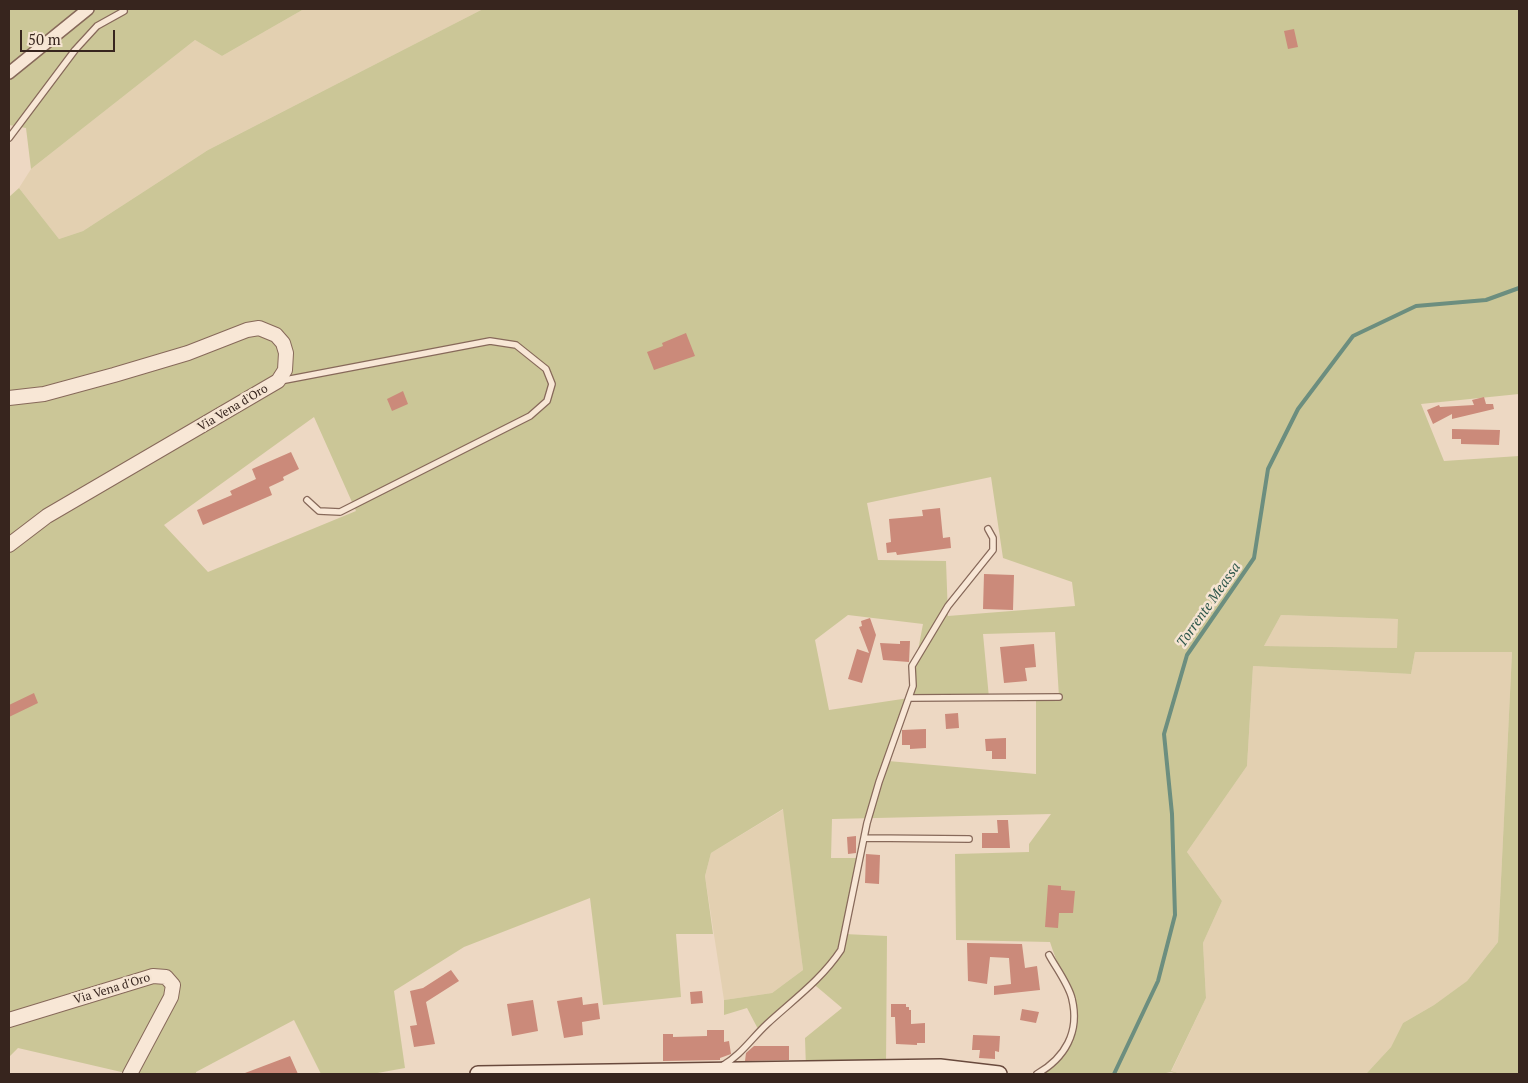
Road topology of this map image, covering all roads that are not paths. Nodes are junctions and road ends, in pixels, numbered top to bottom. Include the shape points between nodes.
1 (88, 9) edge
2 (123, 9) edge
3 (9, 72) edge
4 (9, 138) edge
5 (278, 381) junction
6 (9, 398) edge
7 (307, 500) dead end
8 (988, 529) dead end
9 (9, 545) edge
10 (1059, 697) dead end
11 (909, 698) junction
12 (864, 838) junction
13 (970, 839) dead end
14 (1049, 955) dead end
15 (9, 1020) edge
16 (714, 1071) junction
17 (130, 1074) edge
18 (478, 1074) edge
19 (999, 1074) edge
20 (1037, 1074) edge

1 - 3 street
2 - 4 lane via 97,26 75,50
5 - 6 street, Via Vena d'Oro via 285,370 283,343 276,335 259,328 96,380 44,394
5 - 7 lane via 490,341 516,345 546,369 552,384 547,401 530,416 340,512 319,511
5 - 9 street, Via Vena d'Oro via 47,516
8 - 11 lane via 993,538 993,550 958,592 922,648 912,666 913,686
10 - 11 lane
11 - 12 lane via 879,782
12 - 13 lane
12 - 16 lane via 841,950 830,966 733,1060
14 - 20 lane via 1072,999 1073,1025 1066,1049 1048,1068
15 - 17 street, Via Vena d'Oro via 154,976 166,977 173,985 171,997
16 - 18 main road
16 - 19 main road via 940,1066

